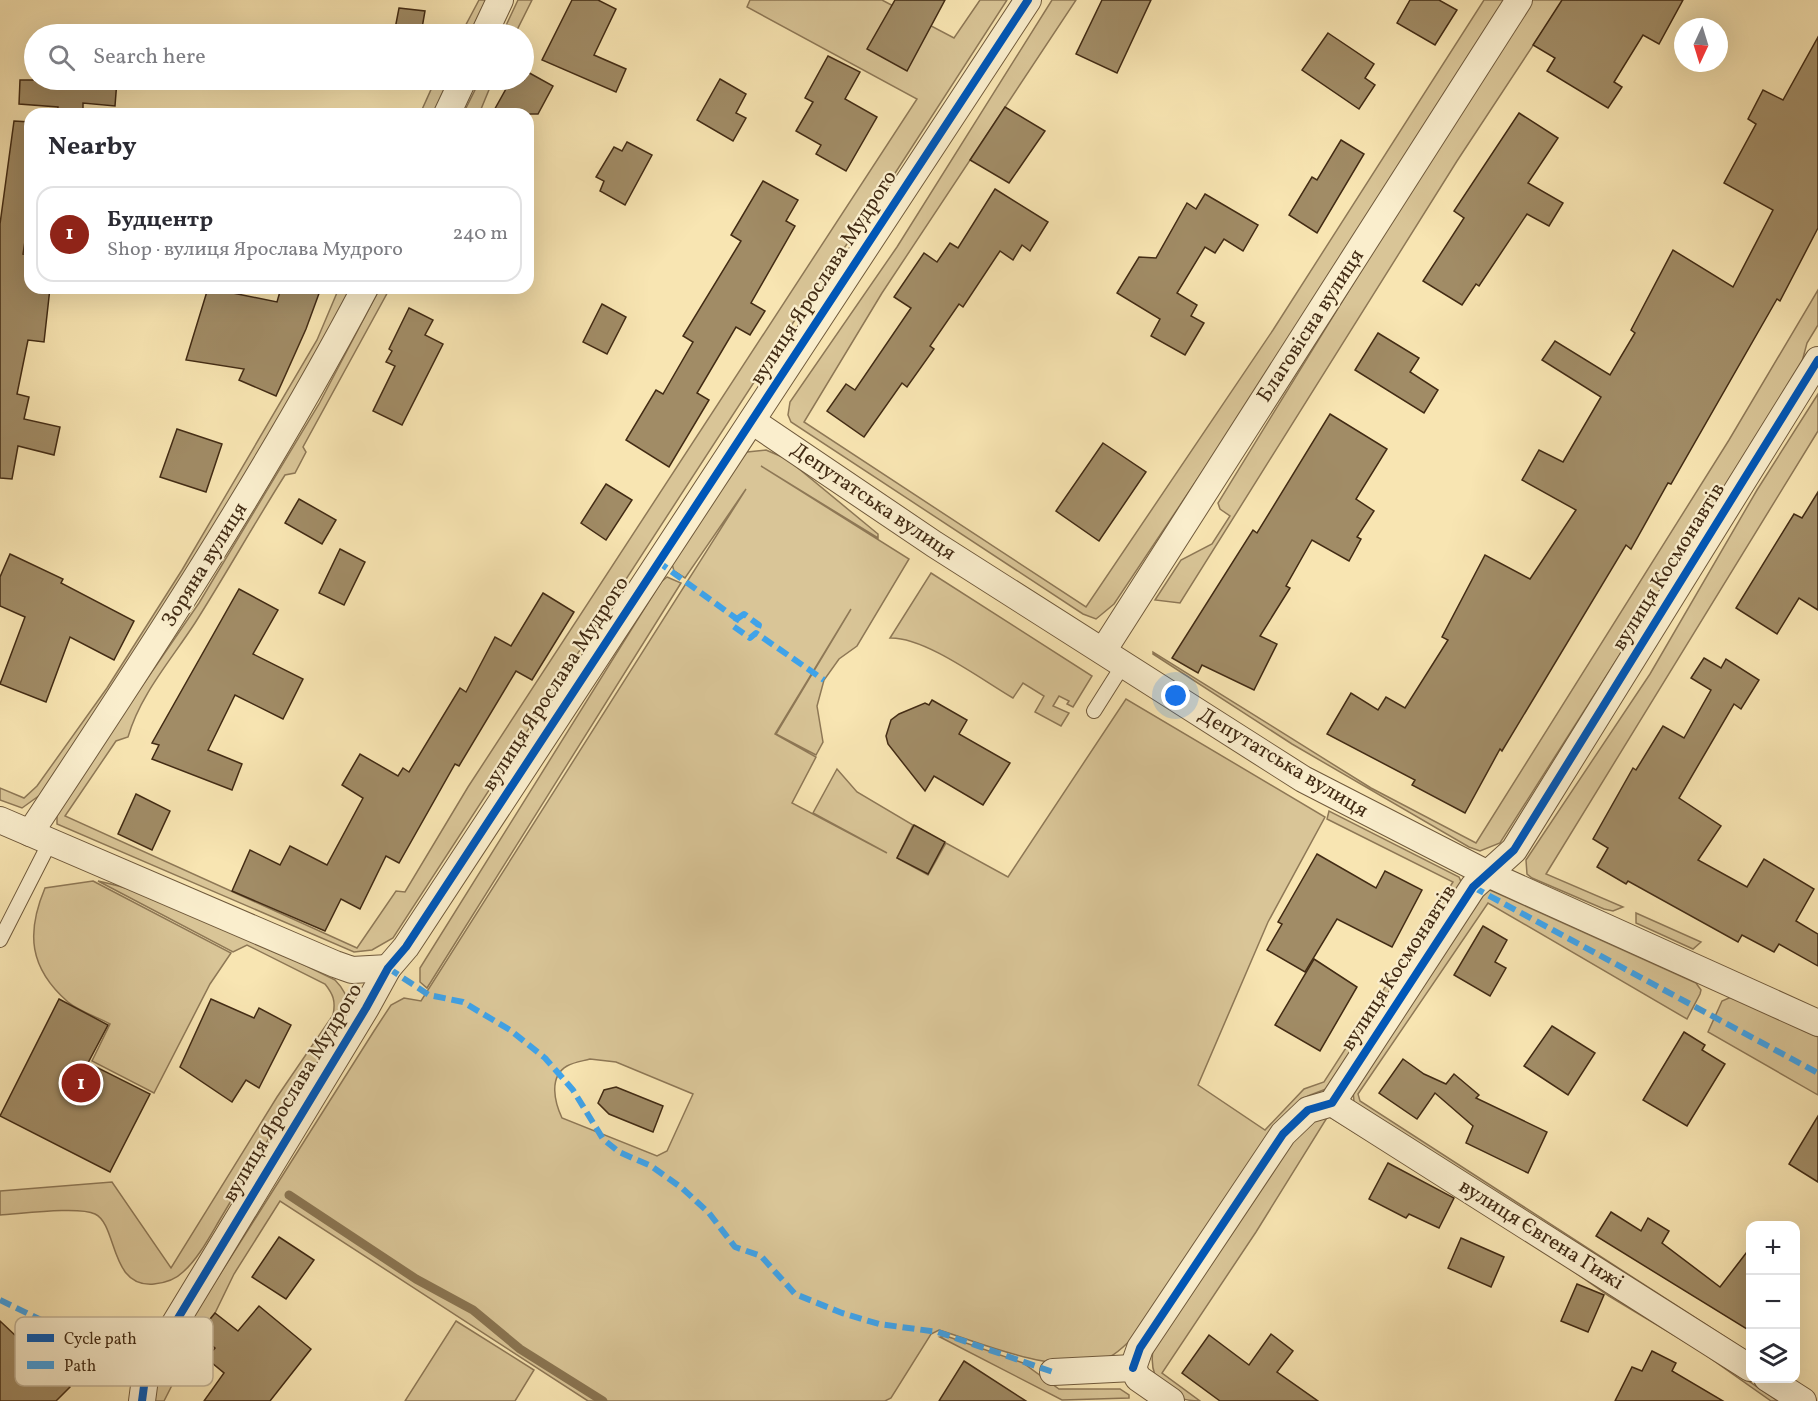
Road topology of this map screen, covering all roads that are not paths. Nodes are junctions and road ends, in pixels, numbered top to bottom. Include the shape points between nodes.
1 (500, 0) edge
2 (1028, 0) edge
3 (1519, 0) edge
4 (489, 24) edge
5 (458, 90) edge
6 (450, 108) edge
7 (362, 294) edge
8 (1818, 360) edge
9 (752, 421) junction
10 (1113, 658) junction
11 (1094, 711) dead end
12 (0, 820) edge
13 (40, 837) junction
14 (1488, 874) junction
15 (0, 940) edge
16 (388, 968) junction
17 (1818, 1023) edge
18 (1332, 1102) junction
19 (180, 1317) edge
20 (1746, 1365) edge
21 (1133, 1368) junction
22 (1053, 1372) dead end
23 (1775, 1383) edge
24 (144, 1386) edge
25 (142, 1401) edge
26 (1171, 1401) edge
27 (1803, 1401) edge

1 - 4 street
2 - 9 street, вулиця Ярослава Мудрого
3 - 10 street, Благовісна вулиця
5 - 6 street
7 - 13 street, Зоряна вулиця via 278,446
8 - 14 street, вулиця Космонавтів via 1514,850
9 - 10 street, Депутатська вулиця via 876,507
9 - 16 street, вулиця Ярослава Мудрого via 412,938
10 - 11 lane
10 - 14 street, Депутатська вулиця via 1303,779
12 - 13 street
13 - 15 lane
13 - 16 street via 335,964 369,971
14 - 17 street, Депутатська вулиця
14 - 18 street, вулиця Космонавтів via 1473,887
16 - 19 street, вулиця Ярослава Мудрого
18 - 20 street, вулиця Євгена Гижі
18 - 21 street via 1308,1110 1283,1134 1140,1348
21 - 22 street
21 - 26 street via 1138,1378
23 - 27 street
24 - 25 street, вулиця Ярослава Мудрого

